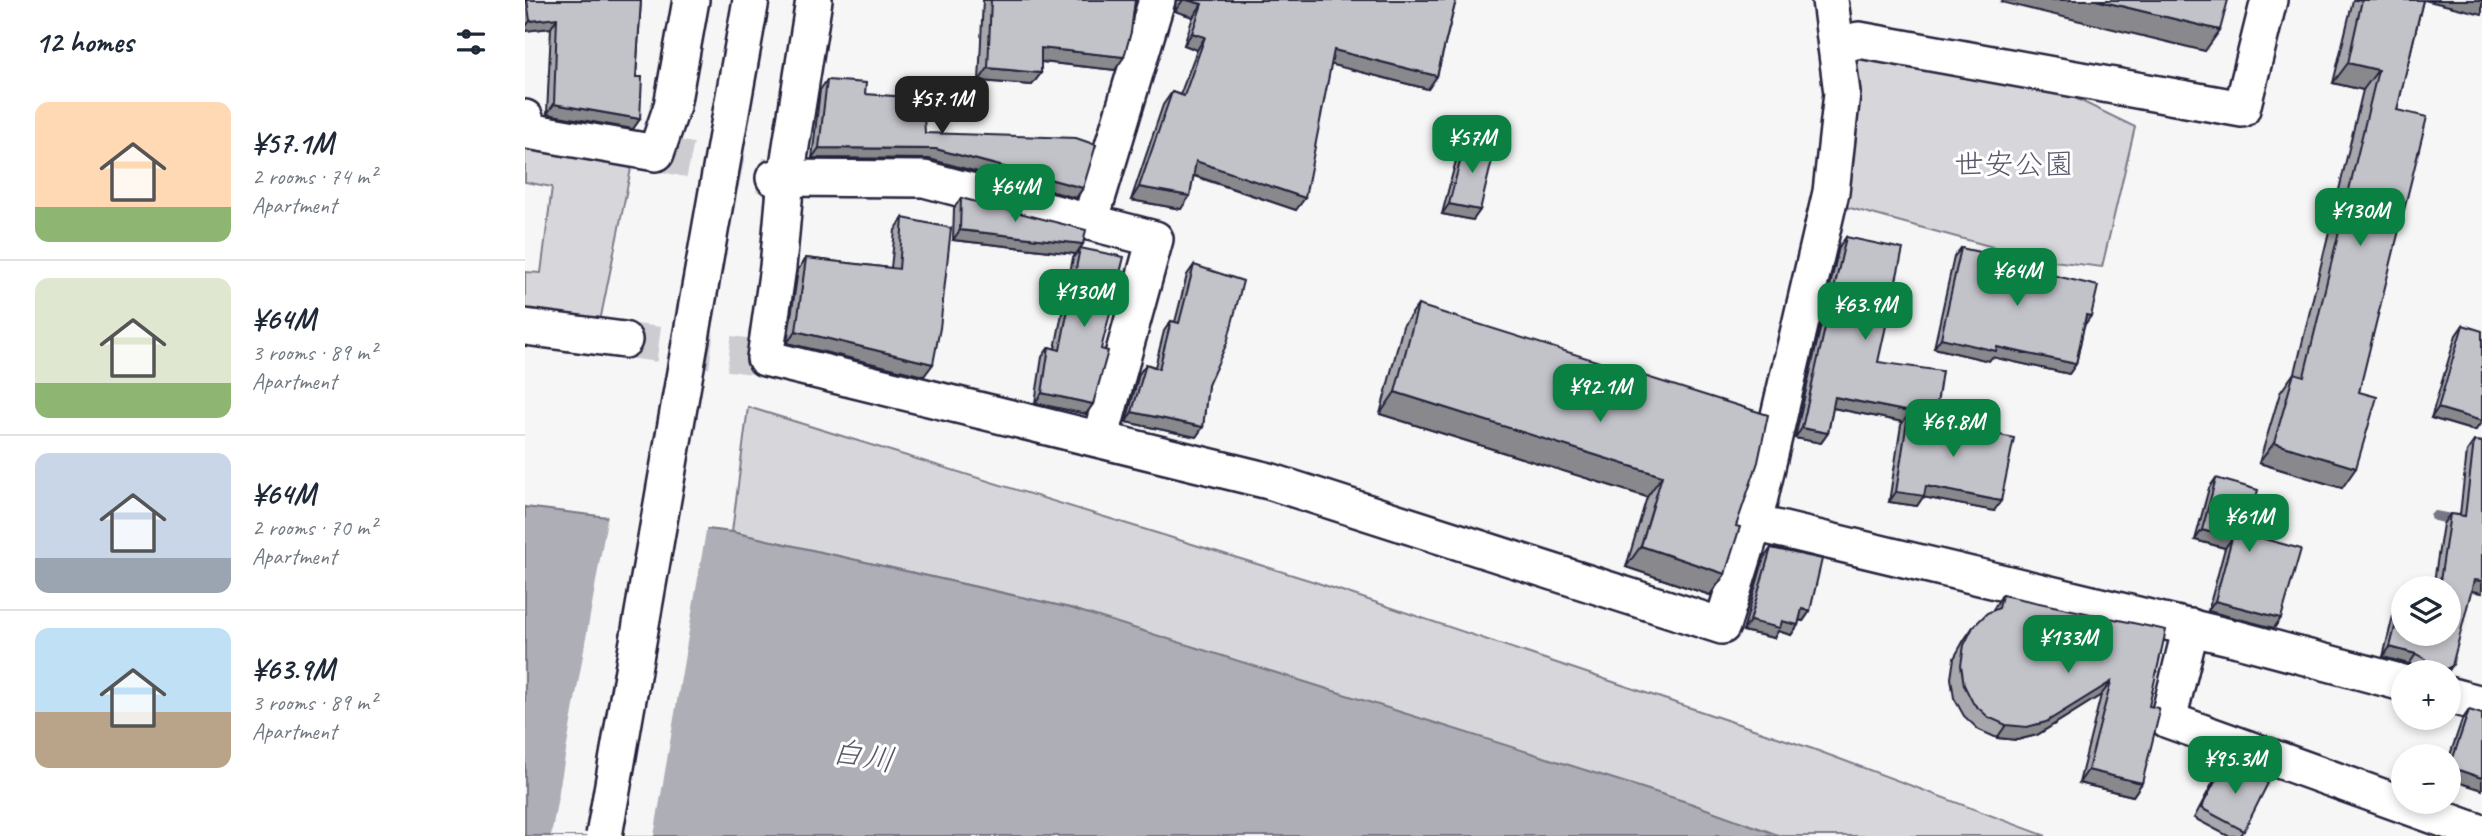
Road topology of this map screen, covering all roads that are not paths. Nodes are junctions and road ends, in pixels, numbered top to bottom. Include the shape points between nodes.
1 (691, 0) edge
2 (751, 0) edge
3 (814, 0) edge
4 (1157, 0) edge
5 (1830, 0) edge
6 (2269, 0) edge
7 (1836, 46) junction
8 (526, 129) edge
9 (780, 178) junction
10 (1090, 222) junction
11 (525, 327) edge
12 (624, 340) tunnel mouth
13 (1100, 439) junction
14 (1753, 523) junction
15 (2191, 627) junction
16 (2391, 680) edge
17 (2461, 698) edge
18 (2482, 704) edge
19 (2482, 834) edge
20 (604, 836) edge

1 - 8 street via 673,106 656,153
2 - 20 street, bridge
3 - 9 street
4 - 10 street
5 - 7 street
6 - 7 street via 2242,109 1859,40
7 - 14 street via 1842,93 1831,192
9 - 10 street via 924,179
9 - 13 street via 778,267 765,358
10 - 13 street via 1155,239
11 - 12 street
13 - 14 street via 1269,481 1722,626
14 - 15 street
15 - 16 street
15 - 19 street via 2168,720
17 - 18 street

